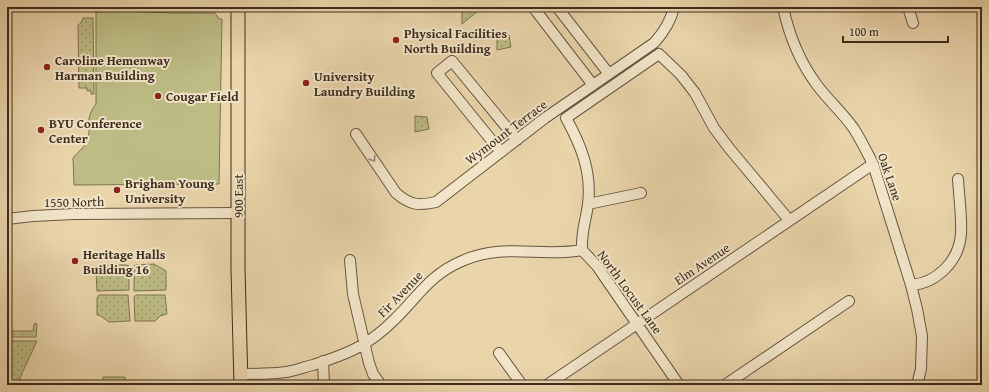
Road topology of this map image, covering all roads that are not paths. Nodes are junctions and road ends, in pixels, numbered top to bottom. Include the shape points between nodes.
1 (238, 7) edge
2 (533, 7) edge
3 (557, 7) edge
4 (674, 7) edge
5 (783, 7) edge
6 (908, 7) edge
7 (913, 23) dead end
8 (609, 74) junction
9 (593, 85) junction
10 (356, 134) dead end
11 (517, 140) junction
12 (502, 152) junction
13 (873, 164) junction
14 (958, 179) dead end
15 (641, 193) dead end
16 (588, 204) junction
17 (238, 213) junction
18 (7, 219) edge
19 (789, 220) junction
20 (582, 250) junction
21 (350, 260) dead end
22 (911, 285) junction
23 (848, 300) dead end
24 (638, 324) junction
25 (365, 344) junction
26 (499, 353) dead end
27 (323, 361) junction
28 (241, 379) edge
29 (918, 380) edge
30 (324, 385) edge
31 (380, 385) edge
32 (522, 385) edge
33 (547, 385) edge
34 (679, 385) edge
35 (725, 385) edge

1 - 17 main road, 900 East
2 - 9 street
3 - 8 street
4 - 8 street, Wymount Terrace via 661,36
5 - 13 street, Oak Lane via 786,24 804,66 817,86 853,129
6 - 7 street
8 - 9 street, Wymount Terrace
9 - 11 street, Wymount Terrace
10 -> 12 street, Wymount Terrace via 390,184 400,196 414,204 436,202
11 - 12 street, Wymount Terrace
11 - 12 street via 452,61 437,73
13 - 19 street, Elm Avenue
13 - 22 street, Oak Lane
14 - 22 street via 961,234 956,252 940,274 925,282
15 - 16 street
16 - 19 street, North Locust Lane via 586,163 579,142 566,118 659,54 681,75 695,93 717,132
16 - 20 street, North Locust Lane via 581,238
17 - 18 street, 1550 North via 74,214
17 - 28 main road, 900 East
19 - 24 street, Elm Avenue
20 - 24 street, North Locust Lane via 597,266
20 - 25 street, Fir Avenue via 504,251 477,255 461,261 428,282 394,321
21 - 25 street via 353,294
22 - 29 street, Oak Lane via 922,336
23 - 35 street
24 - 33 street, Elm Avenue
24 - 34 street, North Locust Lane
25 - 27 street, Fir Avenue via 342,356
25 - 31 street via 373,374
26 - 32 street
27 - 28 street, Fir Avenue via 287,372
27 - 30 street

